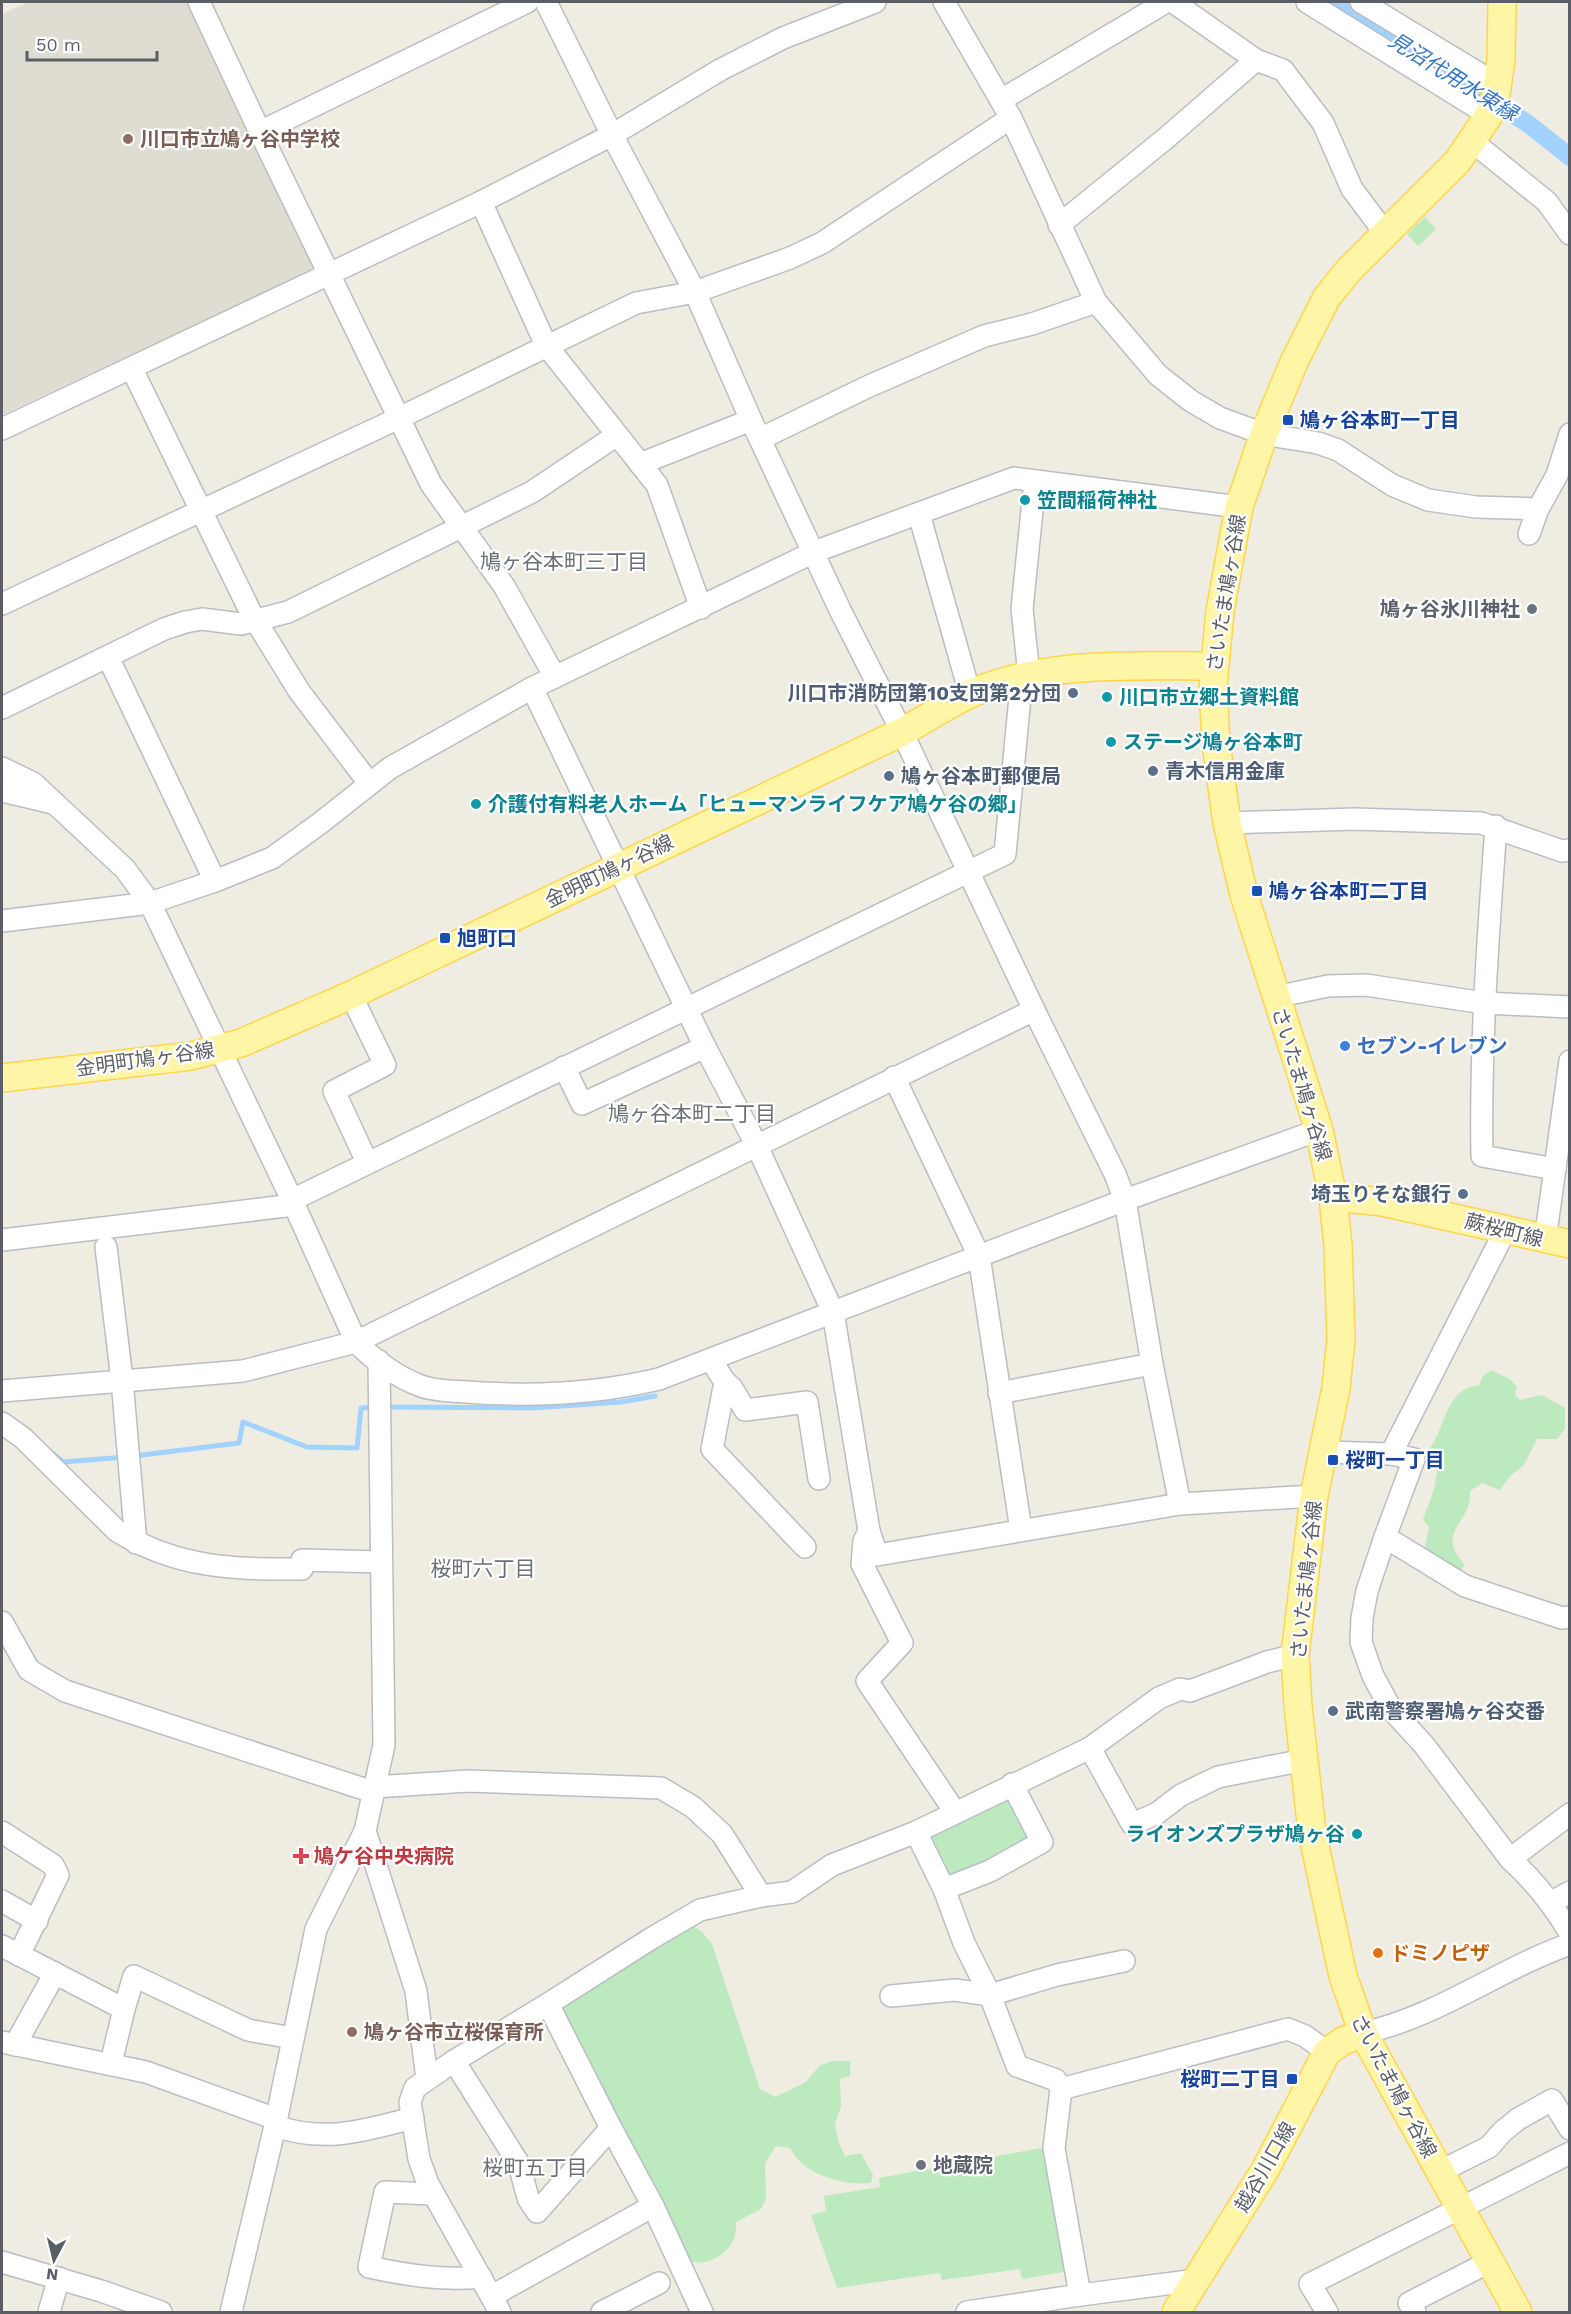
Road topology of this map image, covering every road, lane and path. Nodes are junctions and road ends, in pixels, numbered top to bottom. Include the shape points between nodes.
1 (199, 2) edge
2 (527, 2) edge
3 (546, 2) edge
4 (875, 2) edge
5 (944, 2) edge
6 (1166, 2) edge
7 (1173, 2) edge
8 (1307, 2) edge
9 (1361, 2) edge
10 (1502, 2) edge
11 (1256, 60) junction
12 (1493, 101) junction
13 (1006, 109) junction
14 (260, 132) junction
15 (612, 135) junction
16 (1473, 142) junction
17 (481, 202) junction
18 (1059, 225) junction
19 (1385, 233) junction
20 (1569, 234) edge
21 (328, 274) junction
22 (695, 292) junction
23 (1096, 302) junction
24 (546, 345) junction
25 (132, 369) junction
26 (399, 418) junction
27 (2, 429) edge
28 (756, 430) junction
29 (1264, 434) junction
30 (1569, 434) edge
31 (617, 435) junction
32 (640, 464) junction
33 (1035, 481) junction
34 (1239, 507) junction
35 (1538, 508) junction
36 (200, 510) junction
37 (919, 513) junction
38 (462, 527) junction
39 (1529, 534) dead end
40 (814, 552) junction
41 (2, 604) edge
42 (701, 608) junction
43 (256, 620) junction
44 (108, 657) junction
45 (1214, 666) junction
46 (1025, 676) junction
47 (555, 677) junction
48 (532, 688) junction
49 (970, 694) junction
50 (2, 708) edge
51 (902, 732) junction
52 (2, 768) edge
53 (369, 783) junction
54 (2, 791) edge
55 (53, 803) junction
56 (1227, 823) junction
57 (1496, 826) junction
58 (1569, 850) edge
59 (619, 866) junction
60 (969, 873) junction
61 (215, 880) junction
62 (150, 903) junction
63 (2, 921) edge
64 (351, 995) junction
65 (1275, 997) junction
66 (1484, 1003) junction
67 (1569, 1006) edge
68 (687, 1009) junction
69 (1034, 1010) junction
70 (705, 1047) junction
71 (219, 1049) junction
72 (1569, 1061) edge
73 (564, 1068) junction
74 (894, 1077) junction
75 (2, 1078) edge
76 (1319, 1130) junction
77 (757, 1146) junction
78 (367, 1162) junction
79 (1555, 1169) junction
80 (1333, 1197) junction
81 (1125, 1200) junction
82 (293, 1202) junction
83 (1506, 1229) junction
84 (2, 1240) edge
85 (1557, 1242) edge
86 (106, 1247) dead end
87 (979, 1256) junction
88 (833, 1312) junction
89 (357, 1342) junction
90 (711, 1360) junction
91 (378, 1361) junction
92 (1152, 1364) junction
93 (122, 1380) junction
94 (725, 1382) junction
95 (2, 1391) edge
96 (999, 1393) junction
97 (2, 1423) edge
98 (1325, 1452) junction
99 (1392, 1454) junction
100 (819, 1479) dead end
101 (1314, 1496) junction
102 (1180, 1504) junction
103 (1021, 1530) junction
104 (869, 1531) junction
105 (1385, 1537) junction
106 (136, 1543) junction
107 (805, 1547) dead end
108 (381, 1562) junction
109 (1569, 1617) edge
110 (4, 1638) edge
111 (1295, 1655) junction
112 (1090, 1748) junction
113 (1304, 1761) junction
114 (1012, 1784) junction
115 (374, 1790) junction
116 (955, 1812) junction
117 (1569, 1814) edge
118 (365, 1831) junction
119 (2, 1832) edge
120 (916, 1832) junction
121 (1510, 1859) junction
122 (944, 1889) junction
123 (761, 1896) junction
124 (1561, 1897) edge
125 (2, 1901) edge
126 (37, 1921) junction
127 (1569, 1933) edge
128 (1569, 1944) edge
129 (10, 1950) edge
130 (1124, 1961) dead end
131 (54, 1973) junction
132 (990, 1995) junction
133 (891, 1996) dead end
134 (548, 2004) junction
135 (124, 2009) junction
136 (1363, 2032) junction
137 (292, 2038) junction
138 (8, 2043) edge
139 (1327, 2052) junction
140 (454, 2061) junction
141 (111, 2063) junction
142 (427, 2079) junction
143 (1061, 2089) junction
144 (413, 2118) junction
145 (275, 2123) junction
146 (611, 2128) junction
147 (1569, 2130) edge
148 (1569, 2153) edge
149 (1439, 2172) junction
150 (433, 2194) junction
151 (653, 2206) junction
152 (1459, 2207) junction
153 (1491, 2261) junction
154 (2, 2262) edge
155 (481, 2277) junction
156 (59, 2278) junction
157 (1197, 2280) junction
158 (659, 2283) dead end
159 (1080, 2295) junction
160 (496, 2305) edge
161 (49, 2313) edge
162 (161, 2313) edge
163 (231, 2313) edge
164 (602, 2313) edge
165 (702, 2313) edge
166 (967, 2313) edge
167 (1176, 2313) edge
168 (1327, 2313) edge
169 (1415, 2313) edge
170 (1518, 2313) edge

1 - 14 street
2 - 14 street
3 - 15 street
4 - 15 street via 783,38 720,70
5 - 13 street
6 - 13 street
7 - 11 street
8 - 12 street
9 - 12 street
10 - 12 main road, さいたま鳩ヶ谷線 via 1501,60
11 - 18 street
11 - 19 street via 1283,70 1323,123 1352,189
12 - 16 main road, さいたま鳩ヶ谷線
13 - 18 street
13 - 22 street via 822,243
14 - 21 street
15 - 17 street
15 - 22 street
16 - 19 main road, さいたま鳩ヶ谷線 via 1438,183
16 - 20 street via 1547,202
17 - 21 street
17 - 24 street
18 - 23 street
19 - 29 main road, さいたま鳩ヶ谷線 via 1327,297
21 - 25 street
21 - 26 street
22 - 24 street via 636,303
22 - 28 street
23 - 28 street via 984,336
23 - 29 street via 1158,375 1191,401 1220,418
24 - 26 street
24 - 31 street
25 - 27 street
25 - 36 street
26 - 36 street
26 - 38 street via 431,484
28 - 32 street
28 - 40 street
29 - 34 main road, さいたま鳩ヶ谷線
29 - 35 street via 1338,450 1392,485 1428,500 1476,507
30 - 35 street via 1557,474
31 - 32 street
31 - 38 street via 532,492
32 - 42 street via 657,485
33 - 34 street
33 - 37 street via 1014,478
33 - 46 street via 1022,609
34 - 45 main road, さいたま鳩ヶ谷線
35 - 39 street
36 - 41 street
36 - 43 street
37 - 40 street
37 - 49 street
38 - 43 street via 288,612
38 - 47 street via 504,586
40 - 42 street
40 - 51 street
42 - 47 street
43 - 44 street via 241,624 202,619 185,622
43 - 53 street via 299,691
44 - 50 street
44 - 61 street
45 - 46 main road, 金明町鳩ヶ谷線 via 1068,667
45 - 56 main road, さいたま鳩ヶ谷線 via 1216,743
46 - 49 main road, 金明町鳩ヶ谷線
46 - 60 street via 1005,854
47 - 48 street
48 - 53 street
48 - 59 street
49 - 51 main road, 金明町鳩ヶ谷線
51 - 59 main road, 金明町鳩ヶ谷線
51 - 60 street
52 - 55 street via 33,783
53 - 61 street via 272,858
54 - 55 street
55 - 62 street via 125,869
56 - 57 street via 1354,819
56 - 65 main road, さいたま鳩ヶ谷線
57 - 58 street via 1562,851
57 - 66 street
59 - 64 main road, 金明町鳩ヶ谷線
59 - 68 street
60 - 68 street
60 - 69 street
61 - 62 street
62 - 63 street
62 - 71 street
64 - 71 main road, 金明町鳩ヶ谷線
64 - 78 street via 385,1065 334,1091
65 - 66 street via 1328,986 1366,985
65 - 76 main road, さいたま鳩ヶ谷線
66 - 67 street
66 - 79 street via 1482,1156
68 - 70 street
68 - 73 street
69 - 74 street
69 - 81 street
70 - 73 street via 582,1104
70 - 77 street
71 - 75 main road, 金明町鳩ヶ谷線 via 191,1056
71 - 82 street
72 - 79 street
73 - 78 street
74 - 77 street
74 - 87 street
76 - 80 main road, さいたま鳩ヶ谷線
76 - 81 street
77 - 88 street
77 - 89 street
78 - 82 street
79 - 85 street
80 - 83 main road, 蕨桜町線 via 1383,1202
80 - 98 main road, さいたま鳩ヶ谷線 via 1341,1339
81 - 87 street
81 - 92 street
82 - 84 street
82 - 89 street
83 - 85 main road, 蕨桜町線
83 - 99 street
86 - 93 street
87 - 88 street
87 - 96 street
88 - 90 street
88 - 104 street
89 - 91 street
89 - 93 street via 243,1371
90 - 91 street via 629,1386 567,1393 486,1394 423,1387
90 - 94 street
91 - 108 street
92 - 96 street
92 - 102 street
93 - 95 street
93 - 106 street
94 - 100 street via 745,1410 807,1402
94 - 107 street via 712,1449
96 - 103 street
97 - 106 street via 23,1438 117,1531
98 - 99 street
98 - 101 main road, さいたま鳩ヶ谷線
99 - 105 street via 1414,1458
101 - 102 street
101 - 111 main road, さいたま鳩ヶ谷線
102 - 103 street
103 - 104 street via 877,1555
104 - 116 street via 862,1564 902,1643 867,1681
105 - 109 street via 1465,1586
105 - 121 street via 1366,1591 1362,1618 1361,1642 1373,1676 1391,1709 1424,1745
106 - 108 street via 190,1562 234,1569 302,1569 302,1560
108 - 115 street via 384,1745
110 - 115 street via 29,1670 65,1691
111 - 112 street via 1159,1698
111 - 113 main road, さいたま鳩ヶ谷線
112 - 113 street via 1132,1824 1218,1777
112 - 114 street
113 - 136 main road, さいたま鳩ヶ谷線 via 1319,1866 1343,1976
114 - 116 street
114 - 122 street via 1042,1842 990,1871
115 - 118 street
115 - 123 street via 468,1781 662,1788 693,1807 722,1834
116 - 120 street
117 - 121 street
118 - 137 street via 316,1929
118 - 142 street via 416,1991
119 - 126 street via 53,1865 58,1875
120 - 122 street
120 - 123 street via 832,1865 792,1892
121 - 124 street
122 - 132 street via 964,1943
123 - 134 street via 700,1911
124 - 127 street
125 - 126 street
126 - 129 street
128 - 136 street via 1414,2017
129 - 131 street
130 - 132 street
131 - 135 street
131 - 138 street
132 - 133 street via 955,1990
132 - 143 street via 1017,2066 1056,2080
134 - 140 street
134 - 146 street
135 - 137 street via 135,1976 248,2031
135 - 141 street
136 - 139 main road
136 - 149 main road, さいたま鳩ヶ谷線
137 - 145 street
138 - 141 street
139 - 143 street via 1288,2029
139 - 157 main road, 越谷川口線 via 1265,2170
140 - 142 street
140 - 146 street via 519,2164 528,2198 537,2212
141 - 145 street via 146,2072
142 - 144 street via 415,2088 410,2103
143 - 159 street via 1054,2148
144 - 145 street via 353,2133 314,2134
144 - 150 street via 419,2158
145 - 163 street
146 - 151 street
147 - 149 street via 1551,2100 1518,2119 1489,2147
148 - 152 street
149 - 152 main road, さいたま鳩ヶ谷線
150 - 155 street
150 - 155 street via 385,2192 369,2267 411,2276
151 - 160 street
151 - 165 street
152 - 153 main road, さいたま鳩ヶ谷線
152 - 168 street via 1310,2284
153 - 169 street via 1409,2303
153 - 170 main road, さいたま鳩ヶ谷線
154 - 156 street
155 - 160 street
156 - 161 street
156 - 162 street
157 - 159 street
157 - 167 main road, 越谷川口線
158 - 164 street
159 - 166 street

